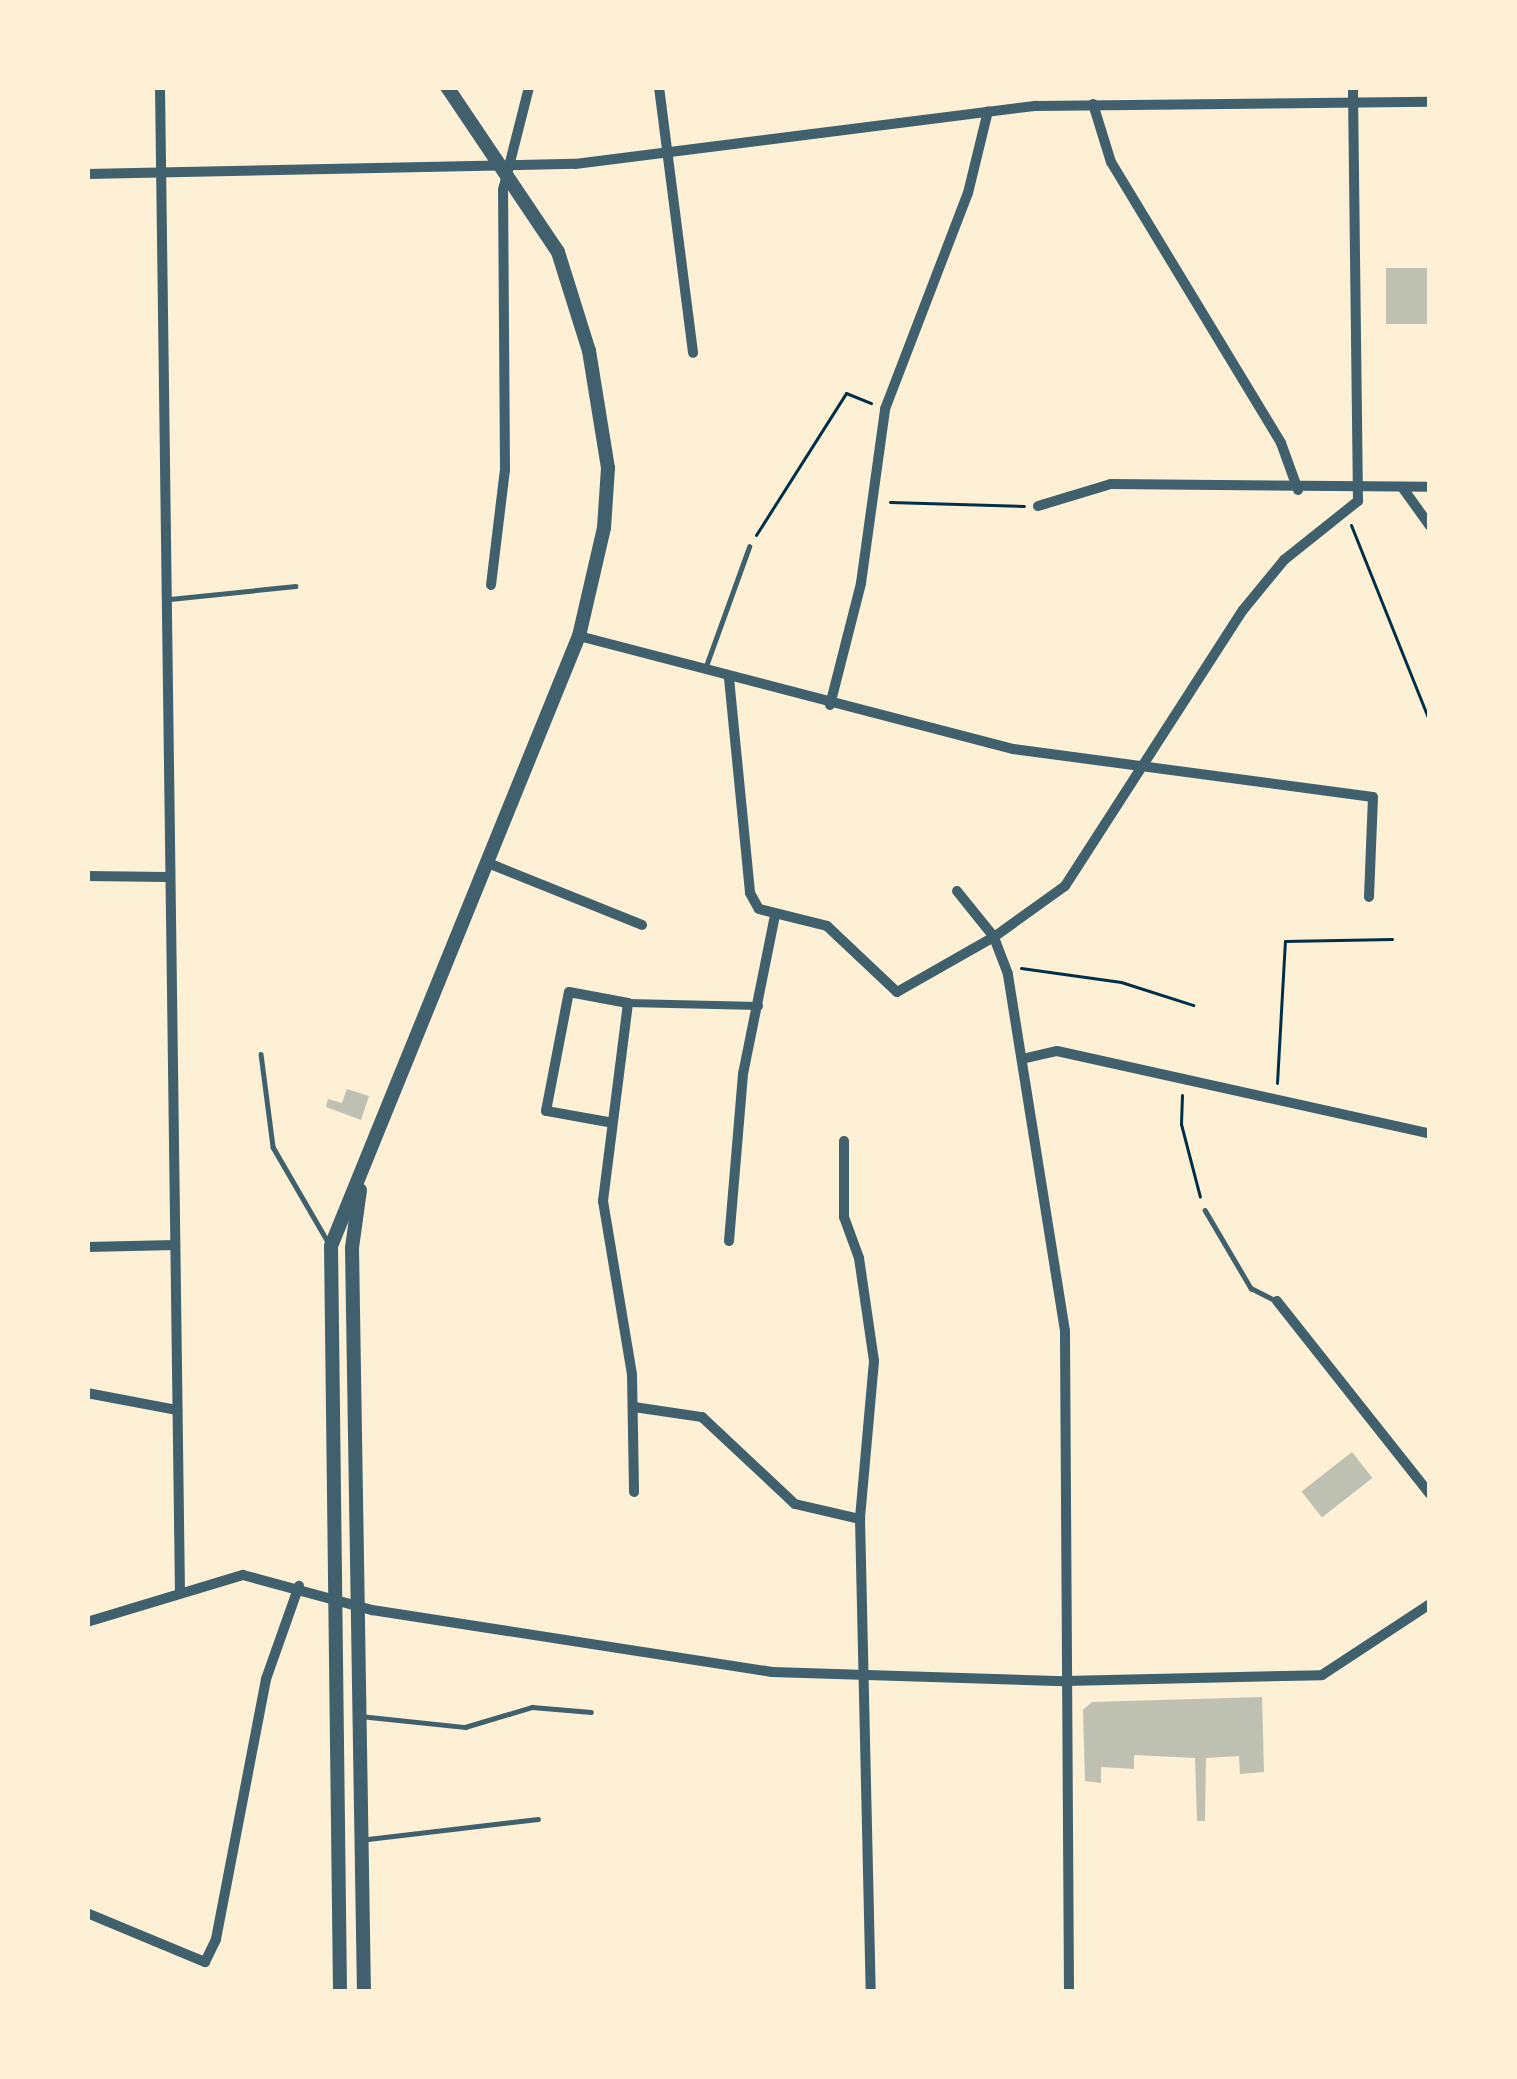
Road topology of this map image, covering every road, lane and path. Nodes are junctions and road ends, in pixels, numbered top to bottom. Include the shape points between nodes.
1 (160, 87) edge
2 (447, 87) edge
3 (529, 87) edge
4 (659, 87) edge
5 (1036, 87) edge
6 (1353, 87) edge
7 (1353, 102) junction
8 (1430, 102) edge
9 (1093, 104) junction
10 (1036, 106) junction
11 (988, 111) junction
12 (668, 155) junction
13 (506, 166) junction
14 (161, 173) junction
15 (87, 174) edge
16 (693, 353) dead end
17 (885, 410) junction
18 (1363, 487) junction
19 (1402, 487) junction
20 (1430, 488) edge
21 (1298, 490) junction
22 (870, 501) junction
23 (1038, 506) joint
24 (1346, 512) junction
25 (1430, 526) edge
26 (749, 547) joint
27 (491, 585) dead end
28 (295, 586) dead end
29 (165, 600) junction
30 (578, 636) junction
31 (704, 672) junction
32 (729, 678) junction
33 (830, 705) junction
34 (1430, 724) edge
35 (1138, 766) junction
36 (488, 863) junction
37 (87, 876) edge
38 (167, 877) junction
39 (957, 891) dead end
40 (1369, 897) dead end
41 (775, 915) junction
42 (642, 925) dead end
43 (994, 938) junction
44 (1392, 939) dead end
45 (1007, 968) junction
46 (628, 1004) junction
47 (1193, 1005) dead end
48 (759, 1006) junction
49 (261, 1054) dead end
50 (1022, 1059) junction
51 (1182, 1077) junction
52 (1276, 1097) junction
53 (608, 1122) junction
54 (1430, 1134) edge
55 (844, 1141) dead end
56 (362, 1179) junction
57 (1204, 1210) joint
58 (729, 1241) dead end
59 (175, 1244) junction
60 (331, 1246) junction
61 (87, 1247) edge
62 (1276, 1301) joint
63 (87, 1394) edge
64 (634, 1407) junction
65 (177, 1410) junction
66 (1430, 1469) edge
67 (1419, 1479) junction
68 (634, 1492) dead end
69 (1430, 1494) edge
70 (860, 1519) junction
71 (299, 1586) junction
72 (180, 1591) junction
73 (335, 1598) junction
74 (1430, 1604) edge
75 (359, 1608) junction
76 (87, 1622) edge
77 (864, 1677) junction
78 (1065, 1681) junction
79 (592, 1712) dead end
80 (360, 1716) junction
81 (538, 1819) dead end
82 (362, 1839) junction
83 (87, 1913) edge
84 (340, 1992) edge
85 (364, 1992) edge
86 (871, 1992) edge
87 (1069, 1992) edge

1 - 14 street
2 - 13 street
3 - 13 street
4 - 12 street
5 - 10 street
6 - 7 street
7 - 8 street
7 - 9 street
7 - 18 street
9 - 10 street
9 - 21 street via 1111,162 1281,442
10 - 11 street
11 - 12 street
11 - 17 street via 968,193
12 - 13 street
12 - 16 street
13 - 14 street
13 - 27 street via 505,470
13 - 30 street via 558,252 605,434 604,528
14 - 15 street
14 - 29 street
17 - 22 street
17 - 26 path via 846,394
18 - 19 street
18 - 21 street
18 - 24 street
19 - 20 street
19 - 25 street
21 - 23 street via 1112,484
22 - 23 path
22 - 33 street via 861,583
24 - 34 path
24 - 35 street via 1270,577
26 - 31 lane
28 - 29 lane
29 - 38 street
30 - 31 street
30 - 36 street
31 - 32 street
32 - 33 street
32 - 41 street via 750,893
33 - 35 street via 1012,749
35 - 40 street via 1373,797
35 - 43 street via 1065,886
36 - 42 street
36 - 56 street
37 - 38 street
38 - 59 street
39 - 43 street
41 - 43 street via 826,926 891,992
41 - 48 street
43 - 45 street
44 - 52 path via 1285,941
45 - 47 path via 1121,982
45 - 50 street
46 - 48 street
46 - 53 street
46 - 53 street via 569,992 546,1111
48 - 58 street via 743,1074
49 - 60 lane via 273,1147
50 - 51 street via 1057,1052
50 - 78 street via 1065,1331
51 - 52 street
51 - 57 path via 1180,1124
52 - 54 street
53 - 64 street via 603,1201
55 - 70 street via 844,1217 859,1258 874,1361
56 - 60 street
56 - 75 street via 352,1248
57 - 62 lane via 1251,1288
59 - 61 street
59 - 65 street
60 - 73 street
62 - 67 street
63 - 65 street
64 - 68 street
64 - 70 street via 702,1417 796,1504
65 - 72 street
66 - 67 street
67 - 69 street
70 - 77 street
71 - 72 street via 243,1575
71 - 73 street
71 - 83 street via 266,1679 205,1962
72 - 76 street
73 - 75 street
73 - 84 street
74 - 78 street via 1322,1675
75 - 77 street via 772,1672
75 - 80 street
77 - 78 street
77 - 86 street
78 - 87 street
79 - 80 lane via 532,1707 465,1727
80 - 82 street
81 - 82 lane
82 - 85 street

